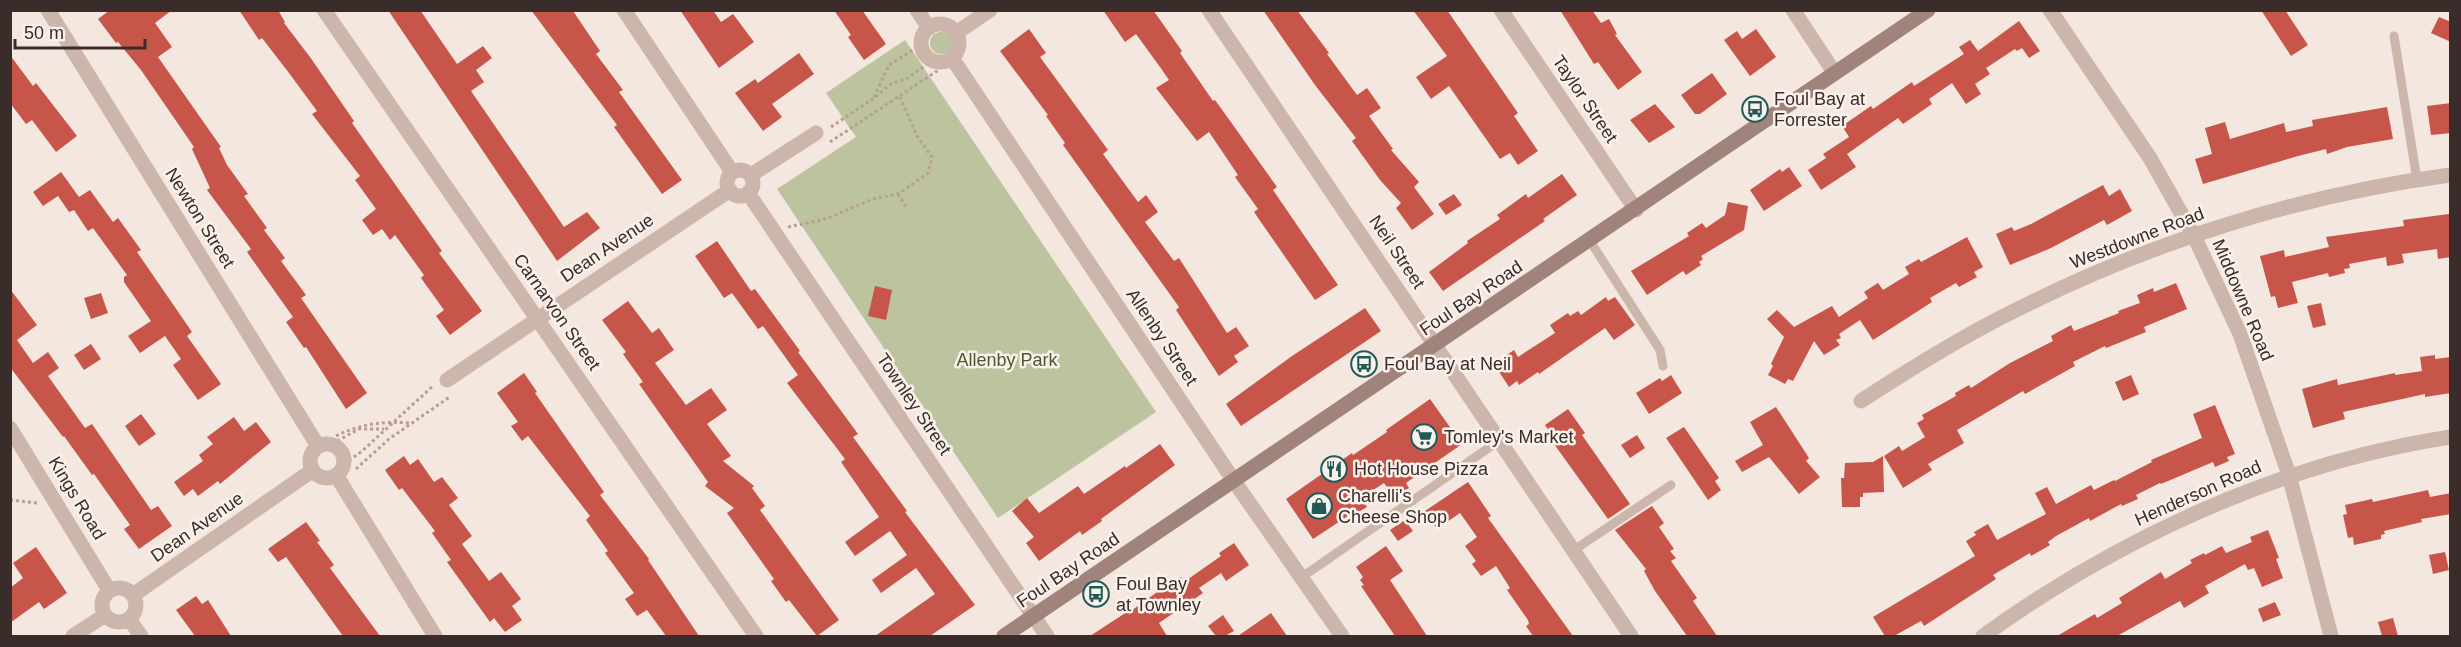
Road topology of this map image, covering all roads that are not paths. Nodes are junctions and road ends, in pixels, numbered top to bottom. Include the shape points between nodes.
1 (48, 10) edge
2 (324, 10) edge
3 (624, 10) edge
4 (917, 10) edge
5 (990, 10) edge
6 (1209, 10) edge
7 (1501, 10) edge
8 (1793, 10) edge
9 (1928, 10) edge
10 (2050, 10) edge
11 (929, 28) junction
12 (956, 33) junction
13 (2394, 36) dead end
14 (954, 61) junction
15 (1834, 72) junction
16 (816, 133) road end
17 (732, 172) junction
18 (751, 175) junction
19 (2451, 175) edge
20 (2416, 180) junction
21 (730, 190) junction
22 (748, 193) junction
23 (1636, 210) junction
24 (2194, 236) junction
25 (1590, 241) junction
26 (537, 317) junction
27 (1436, 345) junction
28 (1663, 366) dead end
29 (447, 380) road end
30 (1861, 401) dead end
31 (10, 428) edge
32 (2451, 437) edge
33 (1500, 440) junction
34 (328, 442) junction
35 (345, 469) junction
36 (313, 470) junction
37 (2289, 475) junction
38 (1234, 481) junction
39 (1671, 485) dead end
40 (1574, 550) junction
41 (1302, 577) junction
42 (110, 590) junction
43 (133, 595) junction
44 (105, 615) junction
45 (1034, 617) junction
46 (129, 619) junction
47 (73, 636) edge
48 (141, 636) edge
49 (435, 636) edge
50 (756, 636) edge
51 (1004, 636) edge
52 (1047, 636) edge
53 (1342, 636) edge
54 (1632, 636) edge
55 (1983, 636) edge
56 (2331, 636) edge

1 - 34 street, Newton Street
2 - 26 street, Carnarvon Street
3 - 17 street
4 - 11 street
5 - 12 street
6 - 27 street, Neil Street
7 - 23 street, Taylor Street
8 - 15 street
9 - 15 main road, Foul Bay Road
10 - 24 street, Middowne Road via 2150,158
11 - 12 street via 938,24
11 - 14 street via 921,45 924,54 932,61
12 - 14 street via 959,41
13 - 20 lane
14 - 38 street, Allenby Street
15 - 23 main road, Foul Bay Road
16 - 18 street
17 - 18 street via 742,170
17 - 21 street
18 - 22 street via 753,188
19 - 20 street, Westdowne Road
20 - 24 street, Westdowne Road via 2305,202
21 - 22 street via 738,196
21 - 26 street, Dean Avenue
22 - 45 street, Townley Street
23 - 25 main road, Foul Bay Road
24 - 30 street, Westdowne Road via 2013,311
24 - 37 street, Middowne Road via 2240,334
25 - 27 main road, Foul Bay Road
25 - 28 lane via 1660,350
26 - 29 street, Dean Avenue
26 - 50 street, Carnarvon Street
27 - 33 street, Neil Street
27 - 38 main road, Foul Bay Road
31 - 42 street, Kings Road
32 - 37 street, Henderson Road
33 - 40 street, Neil Street
33 - 41 lane
34 - 35 street via 341,452
34 - 36 street via 310,458
35 - 36 street via 323,477
35 - 49 street
36 - 43 street, Dean Avenue
37 - 55 street, Henderson Road via 2136,542 2057,586
37 - 56 street, Middowne Road
38 - 41 street, Allenby Street
38 - 45 main road, Foul Bay Road
39 - 40 lane
40 - 54 street, Neil Street
41 - 53 street, Allenby Street
42 - 43 street via 122,587
42 - 44 street via 101,606
43 - 46 street via 136,608
44 - 46 street via 116,622
44 - 47 street
45 - 51 main road, Foul Bay Road
45 - 52 street, Townley Street
46 - 48 street

